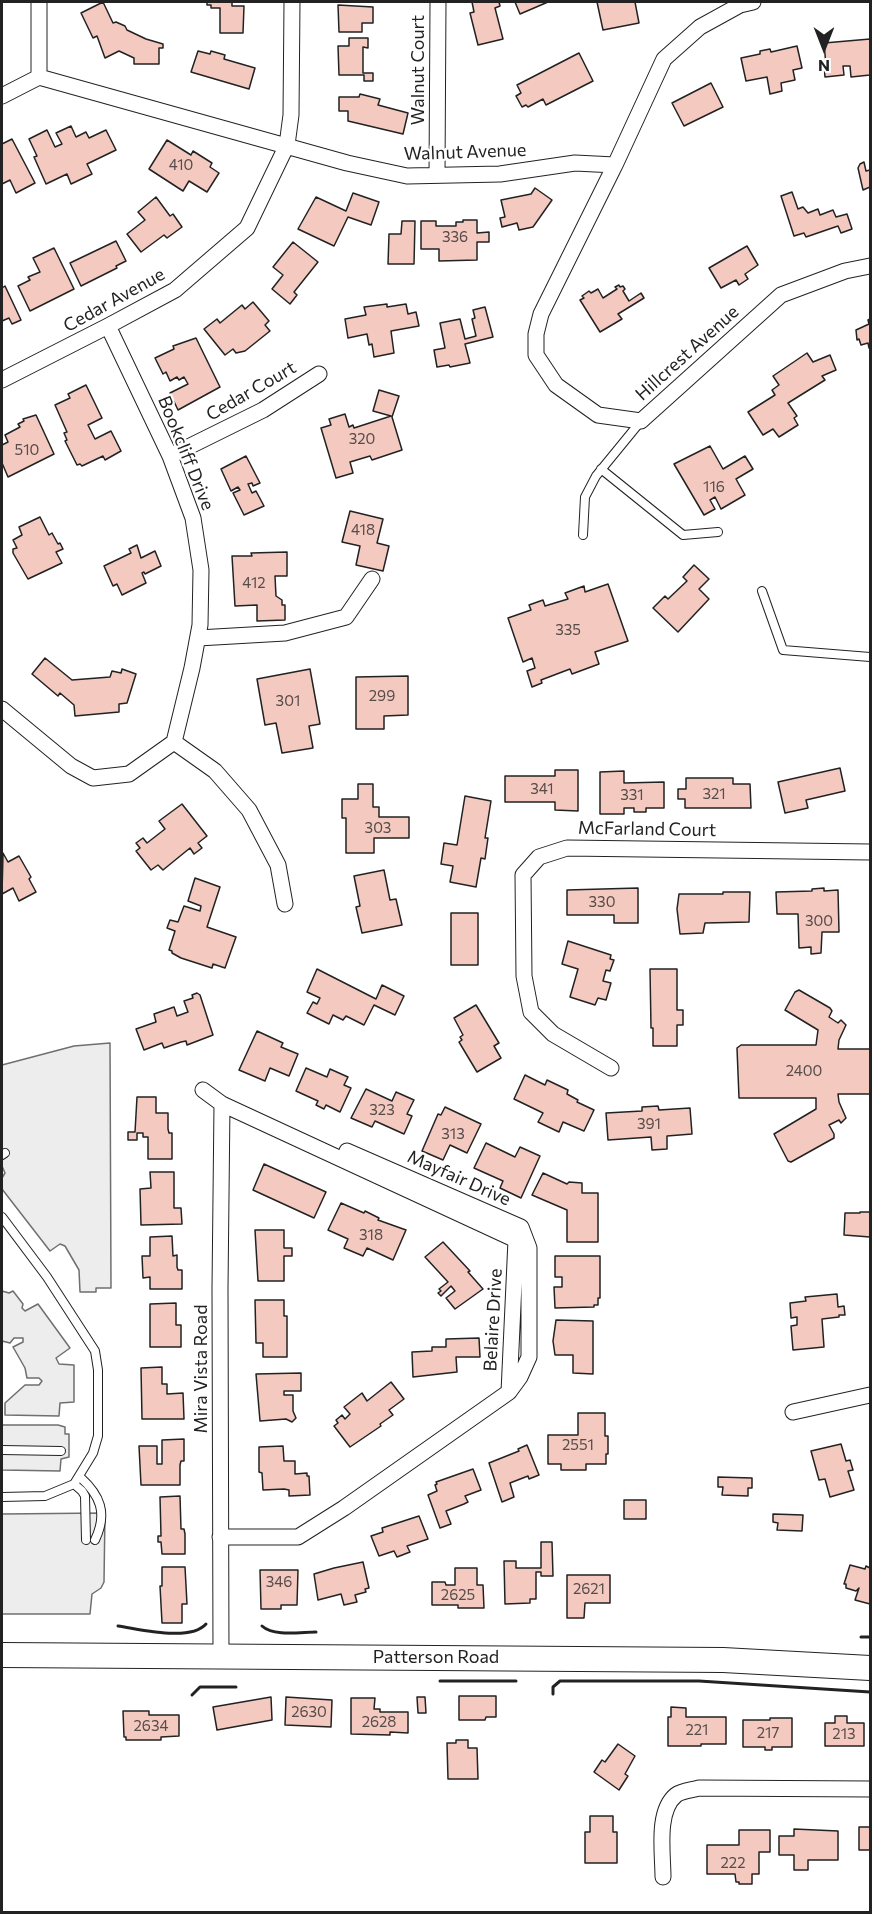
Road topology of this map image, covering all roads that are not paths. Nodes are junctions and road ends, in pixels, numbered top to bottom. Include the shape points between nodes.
1 (39, 2) edge
2 (292, 2) edge
3 (438, 2) edge
4 (753, 2) edge
5 (39, 77) junction
6 (2, 96) edge
7 (287, 145) junction
8 (615, 165) junction
9 (437, 175) junction
10 (870, 266) edge
11 (108, 327) junction
12 (319, 374) dead end
13 (2, 380) edge
14 (641, 421) junction
15 (170, 456) junction
16 (601, 469) junction
17 (718, 532) dead end
18 (583, 535) dead end
19 (372, 579) dead end
20 (762, 591) dead end
21 (198, 638) junction
22 (870, 657) edge
23 (2, 709) edge
24 (174, 742) junction
25 (870, 852) edge
26 (285, 904) dead end
27 (611, 1068) dead end
28 (203, 1090) dead end
29 (222, 1104) junction
30 (2, 1218) edge
31 (870, 1395) edge
32 (793, 1412) dead end
33 (2, 1450) edge
34 (61, 1450) dead end
35 (80, 1477) junction
36 (74, 1484) junction
37 (2, 1497) edge
38 (220, 1537) junction
39 (86, 1540) dead end
40 (95, 1540) dead end
41 (2, 1655) edge
42 (221, 1658) junction
43 (870, 1668) edge
44 (870, 1789) edge
45 (663, 1878) dead end

1 - 5 street
2 - 7 street, Cedar Avenue
3 - 9 street, Walnut Court
4 - 8 street via 699,27 664,59
5 - 6 street
5 - 7 street, Walnut Avenue
7 - 9 street, Walnut Avenue via 407,176
7 - 11 street, Cedar Avenue via 247,228 175,290
8 - 9 street, Walnut Avenue via 575,163 500,174
8 - 14 street, Hillcrest Avenue via 541,314 536,355 556,385 598,415
10 - 14 street, Hillcrest Avenue via 781,295
11 - 13 street, Cedar Avenue
11 - 15 street, Bookcliff Drive
12 - 15 street, Cedar Court via 263,410
14 - 16 lane
15 - 21 street, Bookcliff Drive via 193,518 201,570
16 - 17 lane via 683,535
16 - 18 lane via 585,496
19 - 21 street via 346,617 285,633
20 - 22 lane via 783,650
21 - 24 street, Bookcliff Drive
23 - 24 street via 71,766 93,778 129,774
24 - 26 street via 215,771 249,810 278,865
25 - 27 street, McFarland Court via 567,848 539,857 523,875 524,976 531,1012 554,1034
28 - 29 street
29 - 38 street, Mira Vista Road
29 - 38 street, Belaire Drive via 516,1240 509,1392 298,1537
30 - 35 lane via 47,1277 95,1351 98,1436
31 - 32 street
33 - 34 lane
35 - 36 lane
35 - 40 lane via 99,1500 100,1530
36 - 37 lane via 45,1496
36 - 39 lane via 85,1496
38 - 42 street, Mira Vista Road
41 - 42 main road, Patterson Road
42 - 43 main road, Patterson Road via 723,1659
44 - 45 street via 699,1788 677,1794 667,1806 662,1825

